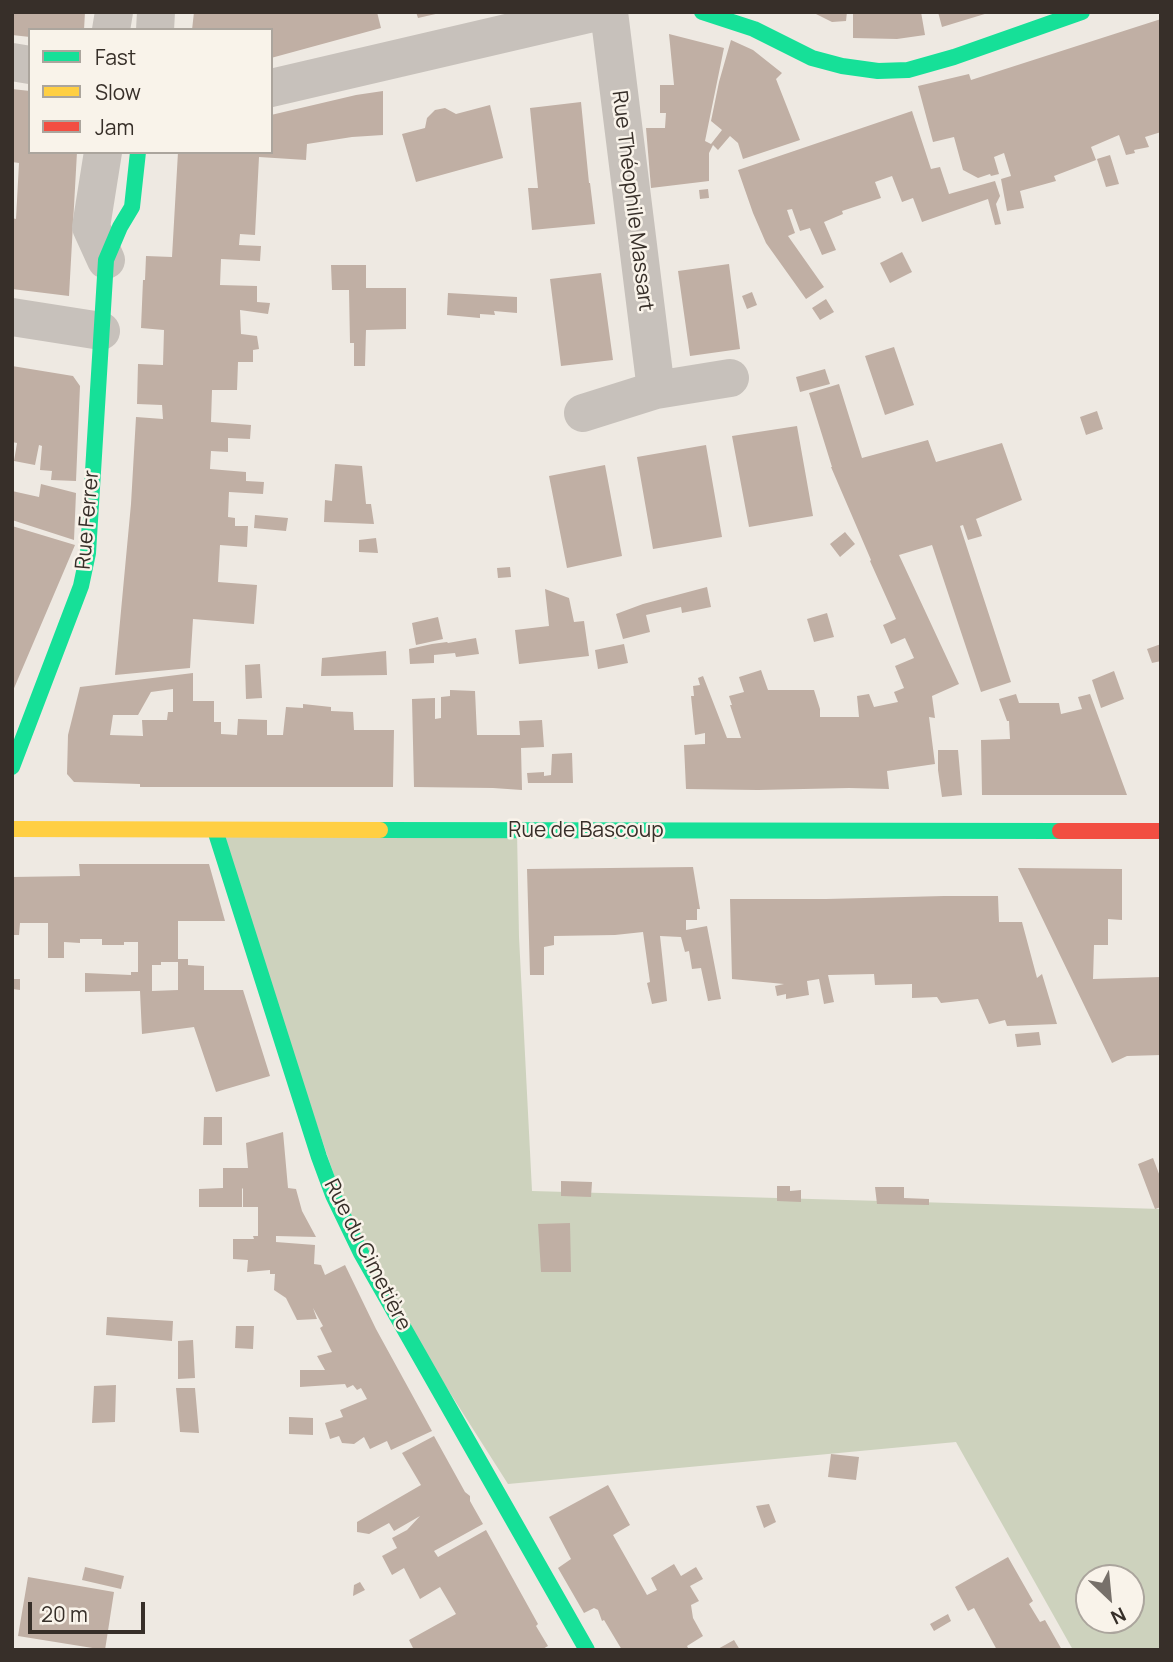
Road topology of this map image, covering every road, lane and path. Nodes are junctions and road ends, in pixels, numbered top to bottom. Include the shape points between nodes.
1 (597, 12) edge
2 (609, 12) edge
3 (702, 12) edge
4 (1082, 12) edge
5 (273, 88) edge
6 (103, 154) edge
7 (138, 154) edge
8 (106, 260) junction
9 (12, 317) edge
10 (100, 331) junction
11 (730, 378) dead end
12 (656, 390) junction
13 (583, 413) dead end
14 (12, 767) edge
15 (12, 830) edge
16 (215, 830) junction
17 (1161, 831) edge
18 (587, 1650) edge

1 - 5 street
2 - 12 street, Rue Théophile Massart
3 - 4 street via 754,29 812,58 878,71 908,70 954,57
6 - 8 street, Rue Ferrer via 91,227
7 - 8 street, Rue Ferrer via 132,207
8 - 10 street, Rue Ferrer
9 - 10 street
10 - 14 street, Rue Ferrer via 88,553 81,586
11 - 12 street
12 - 13 street
15 - 16 street, Rue de Bascoup
16 - 17 street, Rue de Bascoup
16 - 18 street, Rue du Cimetière via 333,1195 361,1253

